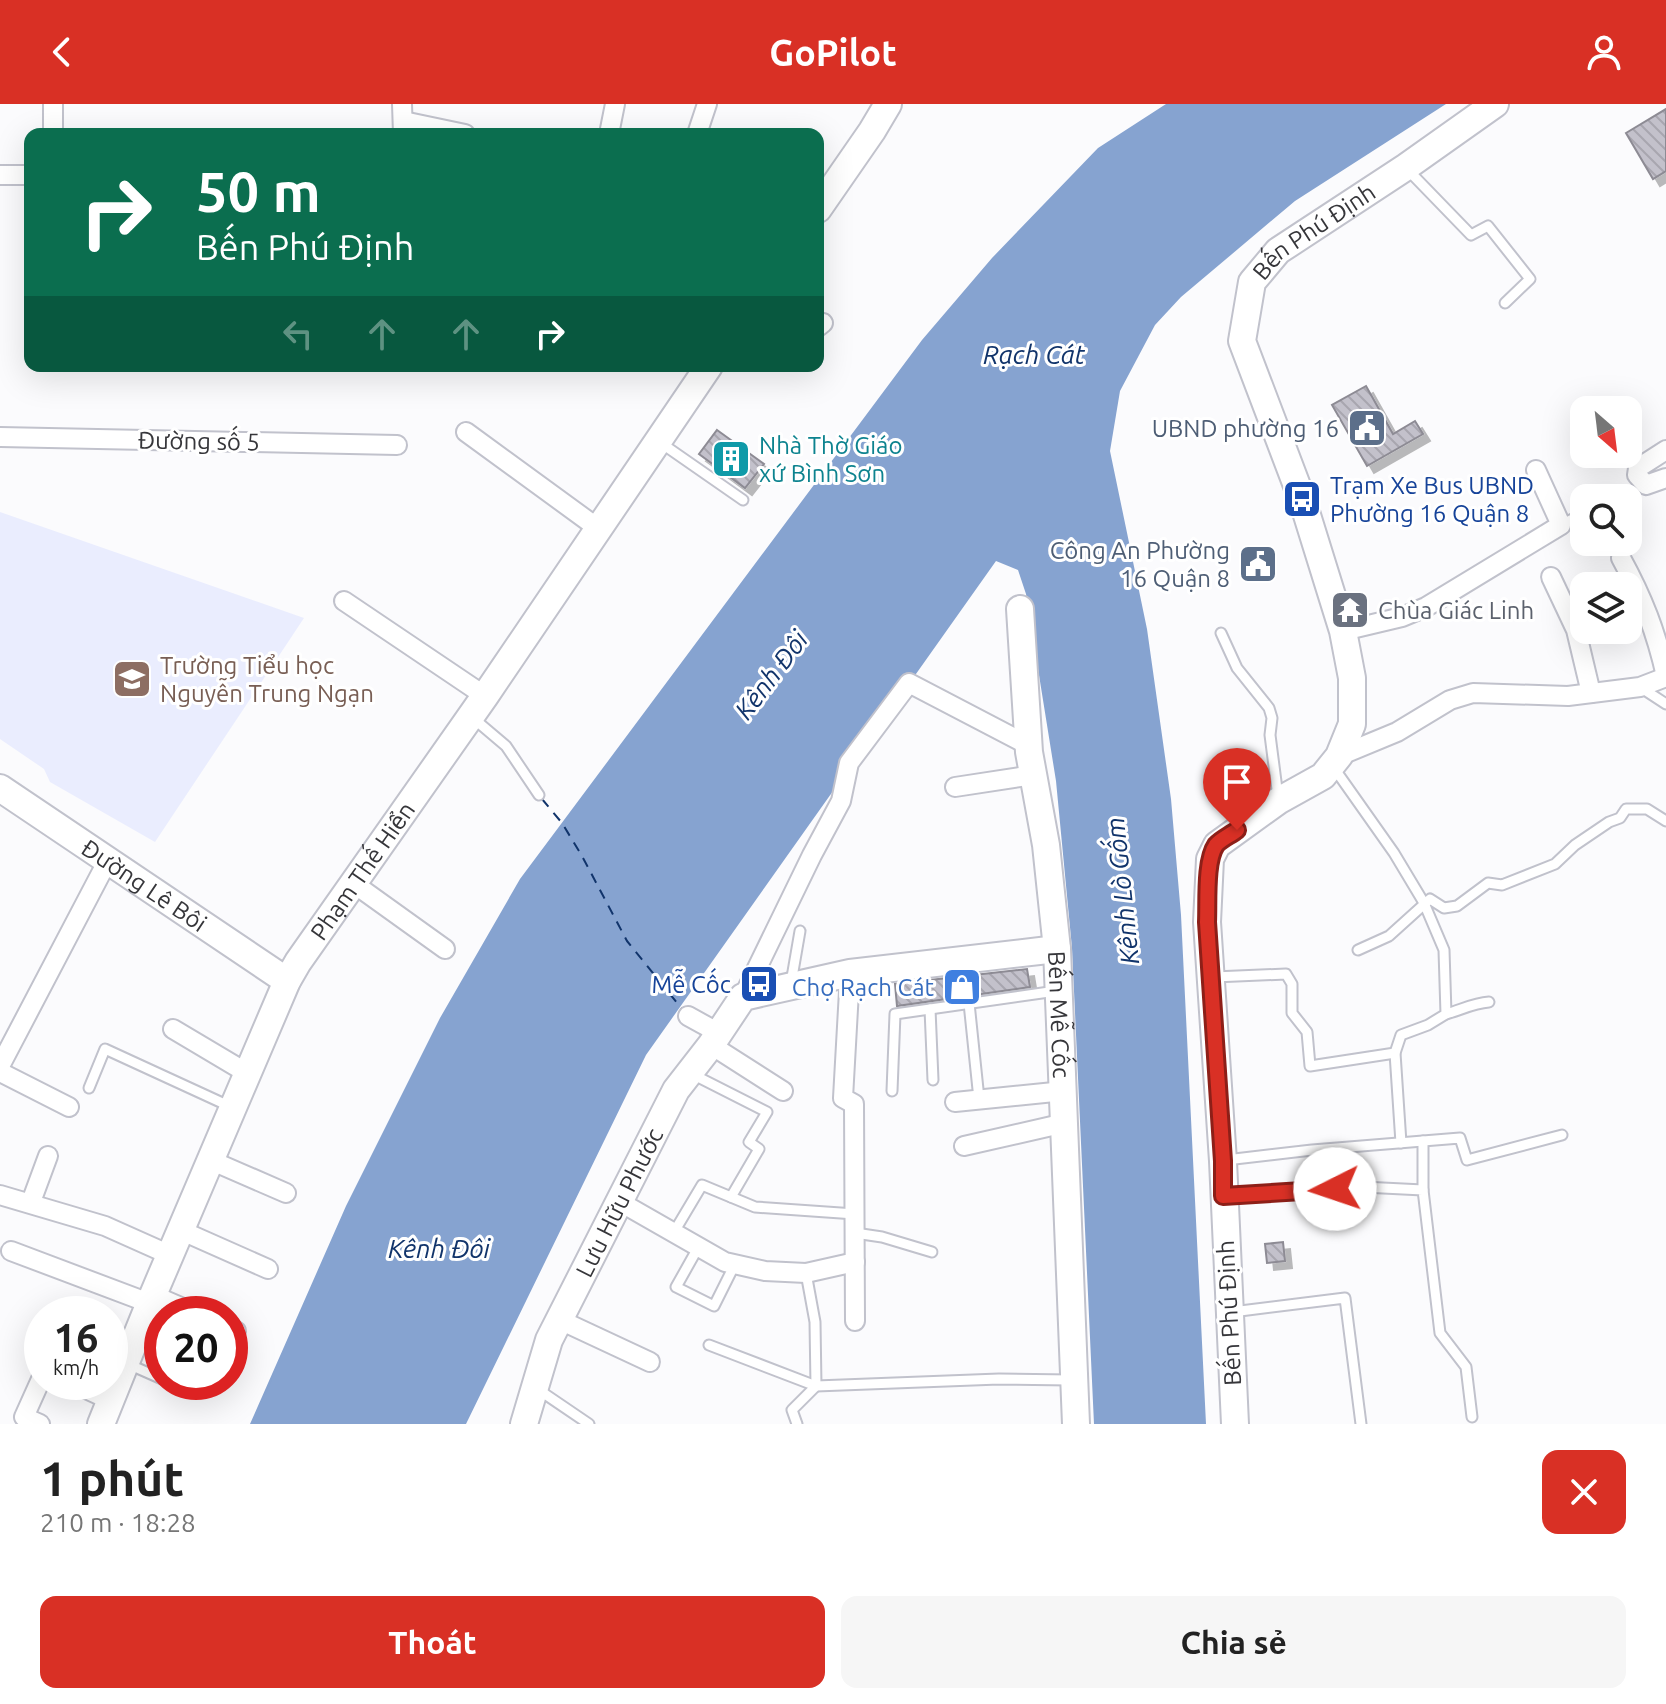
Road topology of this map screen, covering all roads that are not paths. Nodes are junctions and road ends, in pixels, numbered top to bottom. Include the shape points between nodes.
1 (53, 104) edge
2 (615, 104) edge
3 (707, 104) edge
4 (888, 104) edge
5 (1495, 104) edge
6 (403, 120) edge
7 (53, 128) edge
8 (438, 128) edge
9 (610, 128) edge
10 (699, 128) edge
11 (1406, 167) junction
12 (0, 175) edge
13 (24, 175) edge
14 (824, 200) edge
15 (1505, 303) dead end
16 (705, 372) edge
17 (466, 432) dead end
18 (0, 437) edge
19 (658, 441) junction
20 (397, 445) dead end
21 (1666, 450) edge
22 (1536, 470) dead end
23 (1666, 478) edge
24 (743, 500) dead end
25 (1570, 520) edge
26 (1561, 525) junction
27 (599, 529) junction
28 (1621, 558) dead end
29 (1551, 577) dead end
30 (344, 601) dead end
31 (1020, 609) dead end
32 (1343, 631) junction
33 (1221, 633) dead end
34 (1666, 677) edge
35 (1640, 687) junction
36 (1591, 693) junction
37 (1666, 704) edge
38 (478, 706) junction
39 (1028, 745) junction
40 (1335, 761) junction
41 (1033, 775) junction
42 (955, 787) dead end
43 (0, 788) edge
44 (539, 795) dead end
45 (1278, 801) junction
46 (1666, 821) edge
47 (108, 860) junction
48 (353, 883) junction
49 (1424, 903) junction
50 (800, 931) dead end
51 (445, 949) dead end
52 (1057, 949) junction
53 (1358, 950) dead end
54 (850, 973) junction
55 (1211, 977) junction
56 (287, 981) junction
57 (791, 986) junction
58 (1060, 991) junction
59 (743, 997) junction
60 (1489, 1002) dead end
61 (969, 1003) junction
62 (930, 1009) junction
63 (1446, 1014) junction
64 (688, 1016) dead end
65 (173, 1029) dead end
66 (715, 1039) junction
67 (1395, 1053) junction
68 (0, 1069) edge
69 (688, 1072) junction
70 (247, 1073) junction
71 (933, 1080) dead end
72 (89, 1088) dead end
73 (783, 1091) dead end
74 (892, 1091) dead end
75 (1064, 1091) junction
76 (979, 1099) junction
77 (955, 1102) dead end
78 (69, 1107) dead end
79 (232, 1108) junction
80 (1065, 1123) junction
81 (1562, 1135) dead end
82 (1423, 1141) junction
83 (1401, 1143) junction
84 (964, 1146) dead end
85 (48, 1156) dead end
86 (210, 1160) junction
87 (1223, 1161) junction
88 (1423, 1190) junction
89 (286, 1193) dead end
90 (0, 1195) edge
91 (1223, 1196) junction
92 (731, 1197) junction
93 (31, 1202) junction
94 (620, 1202) junction
95 (855, 1223) junction
96 (180, 1230) junction
97 (674, 1232) junction
98 (699, 1246) junction
99 (11, 1251) dead end
100 (932, 1252) dead end
101 (170, 1255) junction
102 (855, 1262) junction
103 (735, 1264) junction
104 (268, 1269) dead end
105 (806, 1273) junction
106 (152, 1296) edge
107 (144, 1297) edge
108 (144, 1312) edge
109 (1230, 1313) junction
110 (560, 1320) junction
111 (855, 1321) dead end
112 (128, 1342) edge
113 (709, 1345) dead end
114 (650, 1362) dead end
115 (1075, 1380) junction
116 (816, 1386) junction
117 (536, 1388) junction
118 (32, 1400) edge
119 (1472, 1417) dead end
120 (40, 1424) edge
121 (524, 1424) edge
122 (589, 1424) edge
123 (797, 1424) edge
124 (1076, 1424) edge
125 (1235, 1424) edge
126 (1361, 1424) edge

1 - 7 street
2 - 9 street
3 - 10 street
4 - 14 street
5 - 11 street, Bến Phú Định
6 - 8 street
11 - 15 lane via 1471,235 1488,226 1530,279
11 - 32 street, Bến Phú Định via 1278,251 1252,282 1242,341 1302,499
12 - 13 street
16 - 19 street, Phạm Thế Hiển
17 - 27 street
18 - 20 street, Đường số 5
19 - 24 lane
19 - 27 street, Phạm Thế Hiển
21 - 23 street via 1638,468 1637,475 1646,485
22 - 26 street
25 - 26 lane
26 - 32 street via 1426,607
27 - 38 street, Phạm Thế Hiển
28 - 34 street via 1656,631
29 - 36 street via 1576,630
30 - 38 street
31 - 39 street, Bến Mễ Cốc
32 - 40 street, Bến Phú Định via 1352,678 1352,724
33 - 45 lane via 1237,668 1269,708
34 - 35 street
35 - 36 street
35 - 37 lane
36 - 40 street via 1473,693
38 - 44 lane
38 - 48 street, Phạm Thế Hiển
39 - 41 street, Bến Mễ Cốc
39 - 59 street, Lưu Hữu Phước via 909,683 849,763 841,801
40 - 45 street, Bến Phú Định via 1323,776
40 - 49 lane
41 - 42 street
41 - 52 street, Bến Mễ Cốc
43 - 47 street, Đường Lê Bôi
45 - 55 street, Bến Phú Định via 1217,845 1210,859
46 - 49 lane via 1647,809 1626,809 1555,864 1502,885 1488,883 1457,906 1444,908 1430,899
47 - 56 street, Đường Lê Bôi
47 - 68 street
48 - 51 street
48 - 56 street, Phạm Thế Hiển
49 - 53 lane via 1389,936
49 - 63 lane via 1444,950
50 - 57 lane
52 - 54 street
52 - 58 street, Bến Mễ Cốc
54 - 57 street
54 - 95 street via 843,1098 854,1104
55 - 67 lane via 1286,974 1292,984 1292,1013 1307,1032 1310,1066
55 - 87 street, Bến Phú Định
56 - 70 street, Phạm Thế Hiển
57 - 59 street
58 - 61 lane
58 - 75 street, Bến Mễ Cốc
59 - 66 street, Lưu Hữu Phước
60 - 63 lane
61 - 62 lane
61 - 76 lane
62 - 71 lane
62 - 74 lane via 895,1014
63 - 67 lane via 1401,1035
64 - 66 street
65 - 70 street
66 - 69 street, Lưu Hữu Phước
66 - 73 street
67 - 83 lane
68 - 78 street
69 - 92 lane via 767,1112 749,1142 759,1149
69 - 94 street, Lưu Hữu Phước
70 - 79 street, Phạm Thế Hiển
72 - 79 lane via 105,1049
75 - 76 street
75 - 80 street, Bến Mễ Cốc
76 - 77 street
79 - 86 street, Phạm Thế Hiển
80 - 84 street
80 - 115 street, Bến Mễ Cốc
81 - 82 lane via 1467,1160 1460,1138
82 - 83 lane
82 - 88 lane
83 - 87 lane
85 - 93 street
86 - 89 street
86 - 96 street, Phạm Thế Hiển
87 - 91 street, Bến Phú Định
88 - 91 lane via 1363,1187
88 - 119 lane via 1440,1333 1466,1367
90 - 93 street
91 - 109 street, Bến Phú Định
92 - 95 lane via 755,1207
92 - 97 lane via 702,1185
93 - 101 street
94 - 97 street
94 - 110 street, Lưu Hữu Phước
95 - 100 lane
95 - 102 street
96 - 101 street, Phạm Thế Hiển
96 - 104 street
97 - 98 street
98 - 103 street
98 - 103 lane via 676,1287 714,1306
99 - 107 street
101 - 106 street, Phạm Thế Hiển
102 - 105 street
102 - 111 street
103 - 105 street
105 - 116 lane via 815,1322
108 - 112 street, Phạm Thế Hiển
109 - 125 street, Bến Phú Định
109 - 126 lane via 1345,1298
110 - 114 street
110 - 117 street, Lưu Hữu Phước
113 - 116 lane
115 - 116 lane
115 - 124 street, Bến Mễ Cốc
116 - 123 lane via 792,1410
117 - 121 street, Lưu Hữu Phước
117 - 122 lane
118 - 120 street via 24,1417

